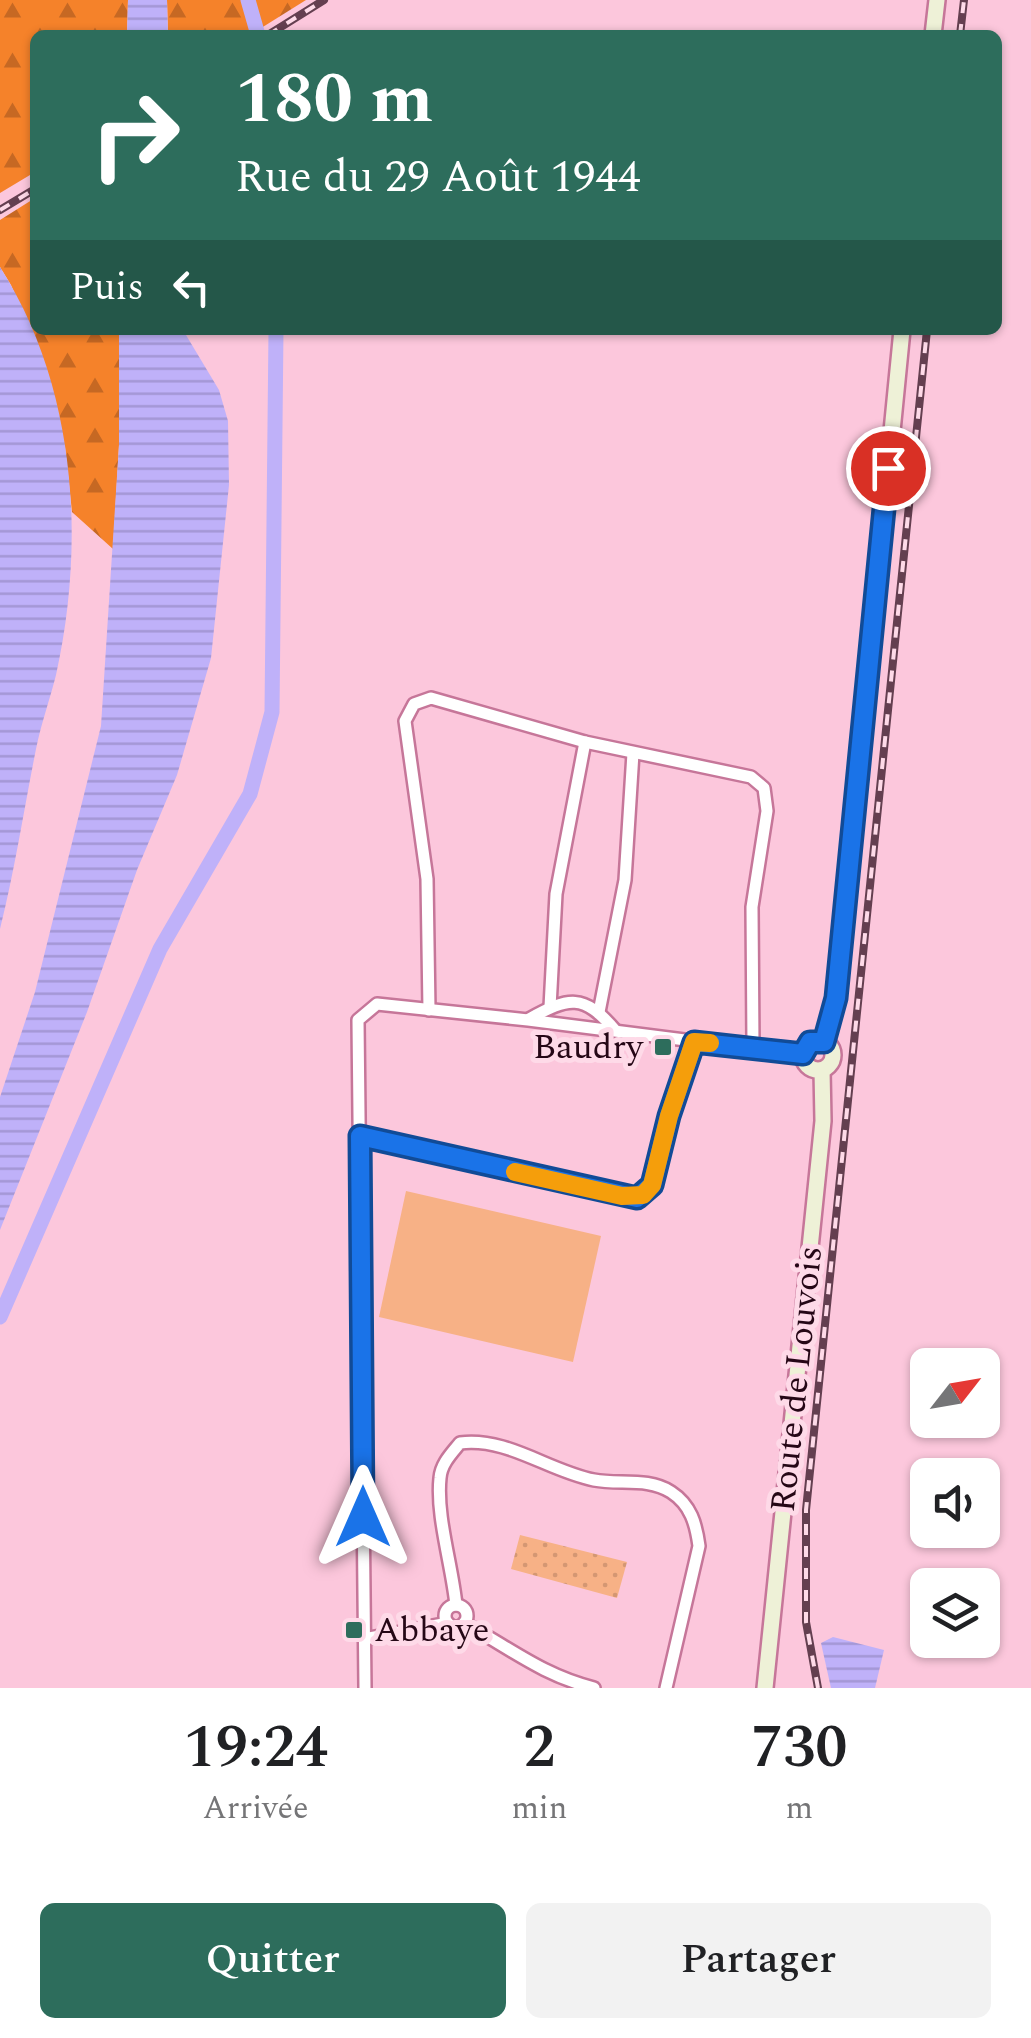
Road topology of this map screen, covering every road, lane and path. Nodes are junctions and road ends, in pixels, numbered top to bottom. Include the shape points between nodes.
1 (936, 0) edge
2 (933, 30) edge
3 (902, 335) edge
4 (585, 742) junction
5 (633, 753) junction
6 (550, 1008) junction
7 (429, 1010) junction
8 (599, 1012) junction
9 (528, 1020) junction
10 (614, 1030) junction
11 (694, 1042) junction
12 (824, 1042) junction
13 (753, 1046) junction
14 (803, 1054) junction
15 (822, 1070) junction
16 (360, 1136) junction
17 (456, 1605) junction
18 (448, 1623) junction
19 (464, 1623) junction
20 (364, 1638) junction
21 (365, 1688) edge
22 (594, 1688) edge
23 (666, 1688) edge
24 (765, 1688) edge

1 - 2 street
3 - 12 street via 836,998
4 - 5 street
4 - 6 street via 556,894
4 - 7 street via 431,698 407,713 427,879
5 - 8 street via 626,880
5 - 13 street via 751,777 768,797 752,907
6 - 8 street via 581,1002
6 - 9 street
7 - 9 street
7 - 16 street via 377,1004 358,1020
8 - 10 street
9 - 10 street
10 - 11 street
11 - 13 street
11 - 16 street via 652,1185 637,1198
12 - 14 street via 810,1042
12 - 15 street via 833,1057
13 - 14 street
14 - 15 street via 809,1067
15 - 24 street, Route de Louvois via 823,1122
16 - 20 street
17 - 18 street via 446,1613
17 - 19 street via 466,1612
17 - 23 street via 440,1475 460,1444 480,1440 556,1470 669,1490 696,1522 699,1546
18 - 19 street
18 - 20 street
19 - 22 street via 560,1680
20 - 21 street

